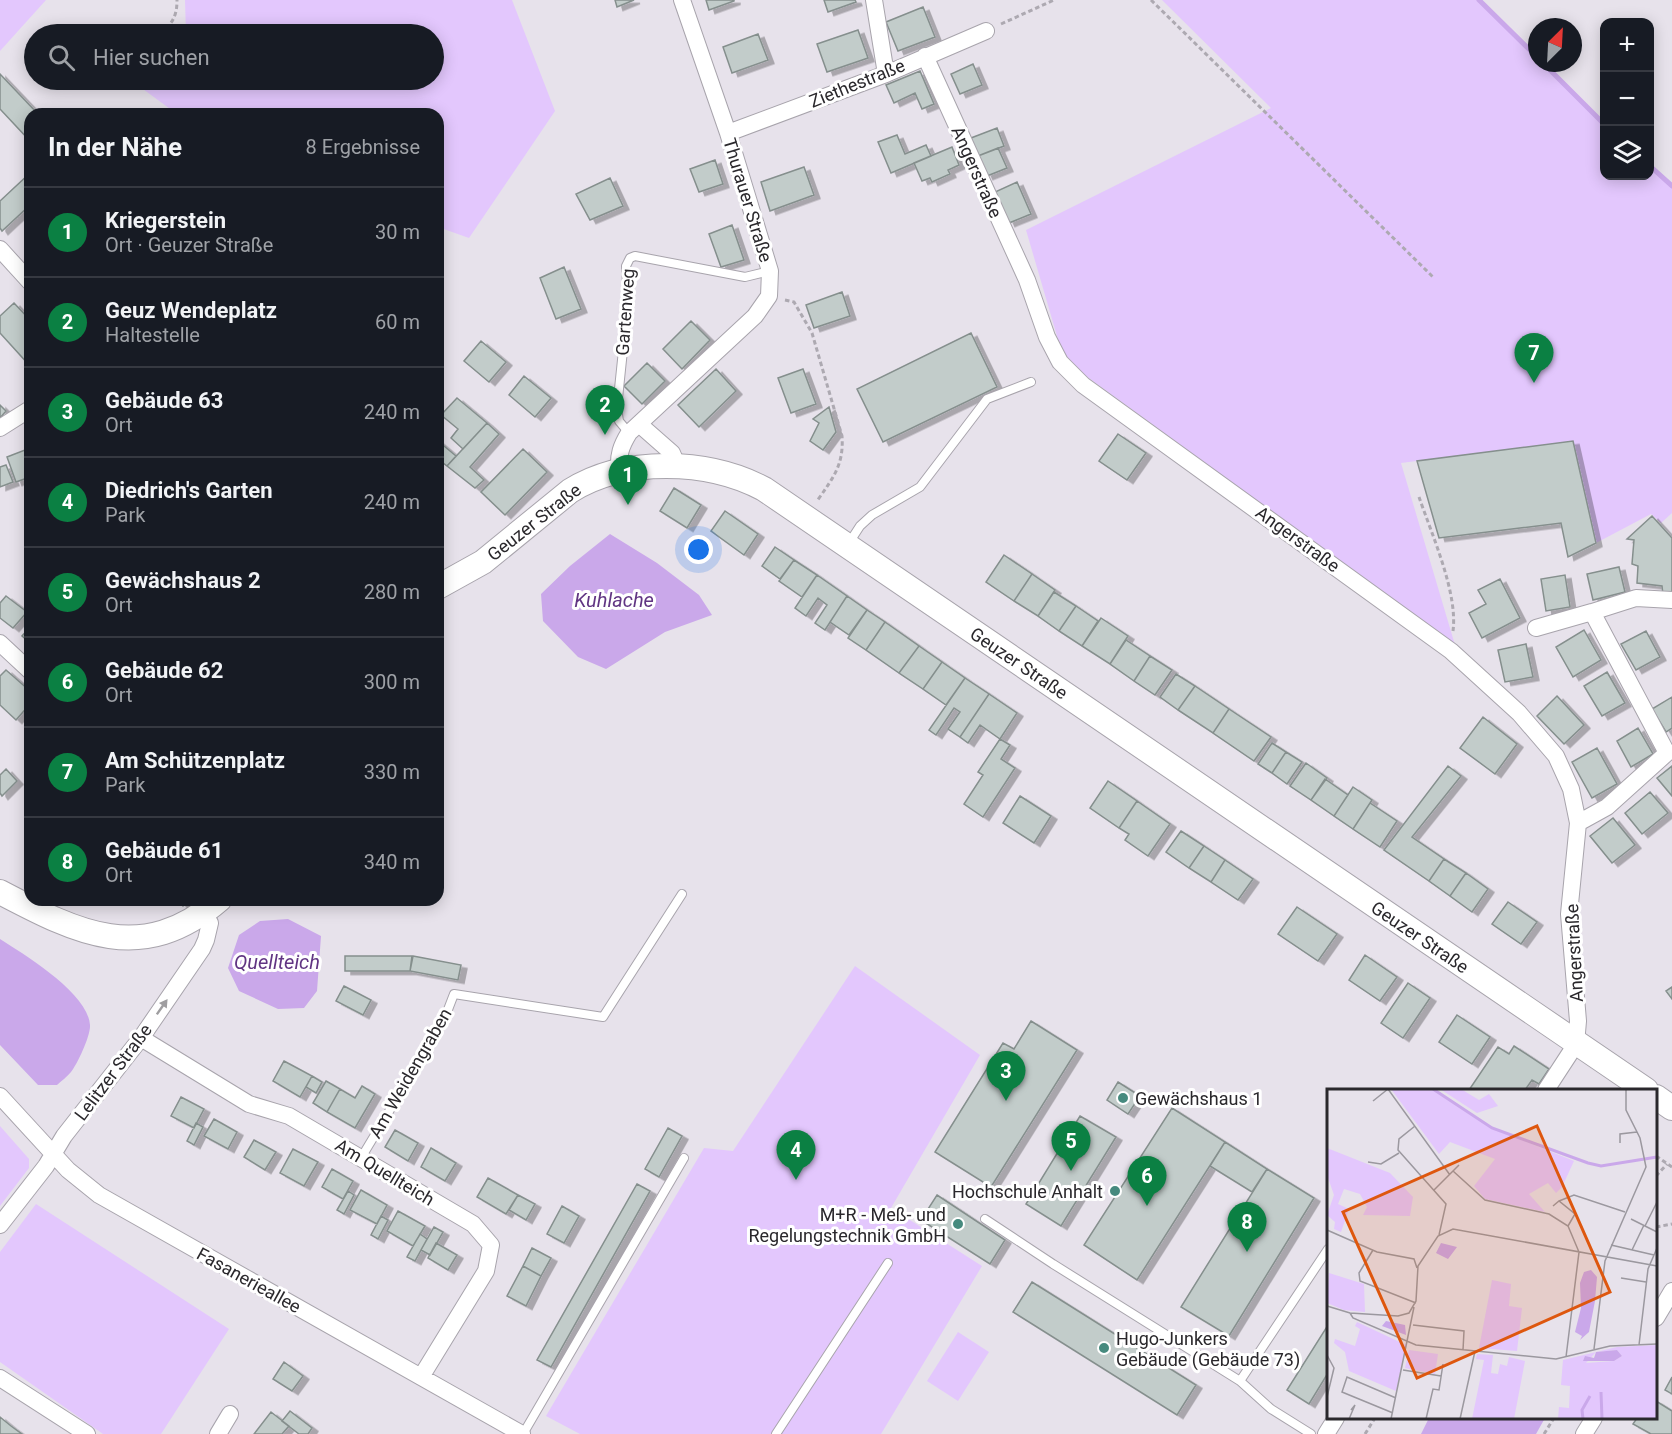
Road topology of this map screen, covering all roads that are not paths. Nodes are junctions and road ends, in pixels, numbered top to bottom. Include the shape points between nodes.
1 (682, 0) edge
2 (874, 0) edge
3 (986, 31) road end
4 (925, 56) junction
5 (886, 74) junction
6 (728, 133) junction
7 (0, 249) edge
8 (770, 271) junction
9 (24, 275) edge
10 (1031, 382) dead end
11 (24, 413) edge
12 (0, 428) edge
13 (634, 428) junction
14 (678, 467) junction
15 (619, 470) junction
16 (847, 545) junction
17 (444, 584) edge
18 (1672, 600) edge
19 (1592, 612) junction
20 (1536, 628) dead end
21 (0, 643) edge
22 (24, 665) edge
23 (1578, 823) junction
24 (0, 892) edge
25 (682, 894) dead end
26 (24, 904) edge
27 (28, 906) edge
28 (212, 907) edge
29 (141, 1038) junction
30 (1576, 1044) junction
31 (1547, 1089) edge
32 (1644, 1089) edge
33 (0, 1096) edge
34 (1657, 1098) edge
35 (1672, 1108) edge
36 (53, 1155) junction
37 (361, 1158) junction
38 (684, 1158) dead end
39 (985, 1219) dead end
40 (0, 1225) edge
41 (1327, 1252) edge
42 (888, 1263) dead end
43 (1672, 1292) edge
44 (1657, 1316) edge
45 (421, 1377) junction
46 (0, 1378) edge
47 (1240, 1381) junction
48 (230, 1414) dead end
49 (1335, 1419) edge
50 (1593, 1419) edge
51 (501, 1429) edge
52 (87, 1434) edge
53 (218, 1434) edge
54 (522, 1434) edge
55 (776, 1434) edge
56 (1311, 1434) edge
57 (1326, 1434) edge
58 (1584, 1434) edge

1 - 6 street, Thurauer Straße
2 - 5 street
3 - 4 street, Ziethestraße
4 - 5 street, Ziethestraße
4 - 23 street, Angerstraße via 1060,362 1083,385 1451,651 1519,713 1556,756 1571,789
5 - 6 street, Ziethestraße
6 - 8 street, Thurauer Straße
7 - 9 street
8 - 13 street, Thurauer Straße via 769,296 755,316
8 - 13 lane, Gartenweg via 745,277 630,258 626,266 628,302 617,408 619,421
10 - 16 lane via 987,399 920,487 872,515
11 - 12 street
13 - 14 street via 672,453
13 - 15 street via 622,443
14 - 15 main road, Geuzer Straße
14 - 16 main road, Geuzer Straße via 738,476
15 - 17 main road, Geuzer Straße via 577,487 483,562
16 - 30 main road, Geuzer Straße
18 - 19 street via 1636,598
19 - 20 street
19 - 23 street via 1667,753 1607,807
21 - 22 street
23 - 30 street, Angerstraße via 1569,914 1578,1022
24 - 26 main road
25 - 37 lane, Am Weidengraben via 603,1017 454,994 444,1020
27 - 28 main road via 65,925 100,935 134,937 182,925
29 -> 28 street, Lelitzer Straße via 202,949
29 - 36 street, Lelitzer Straße
29 - 37 street, Am Quellteich via 249,1104 289,1116
30 - 31 street
30 - 32 main road, Geuzer Straße
33 - 36 street, Fasanerieallee
34 - 35 main road
36 - 40 street, Lelitzer Straße
36 - 45 street, Fasanerieallee via 99,1195
37 - 45 street, Am Quellteich via 473,1224 490,1245 486,1271
38 - 54 lane
39 - 47 lane
41 - 47 lane
42 - 55 lane
43 - 44 street
45 - 51 street, Fasanerieallee
46 - 52 street
47 - 56 lane via 1271,1409
48 - 53 street
49 - 57 street
50 - 58 street
51 - 54 street, Fasanerieallee

